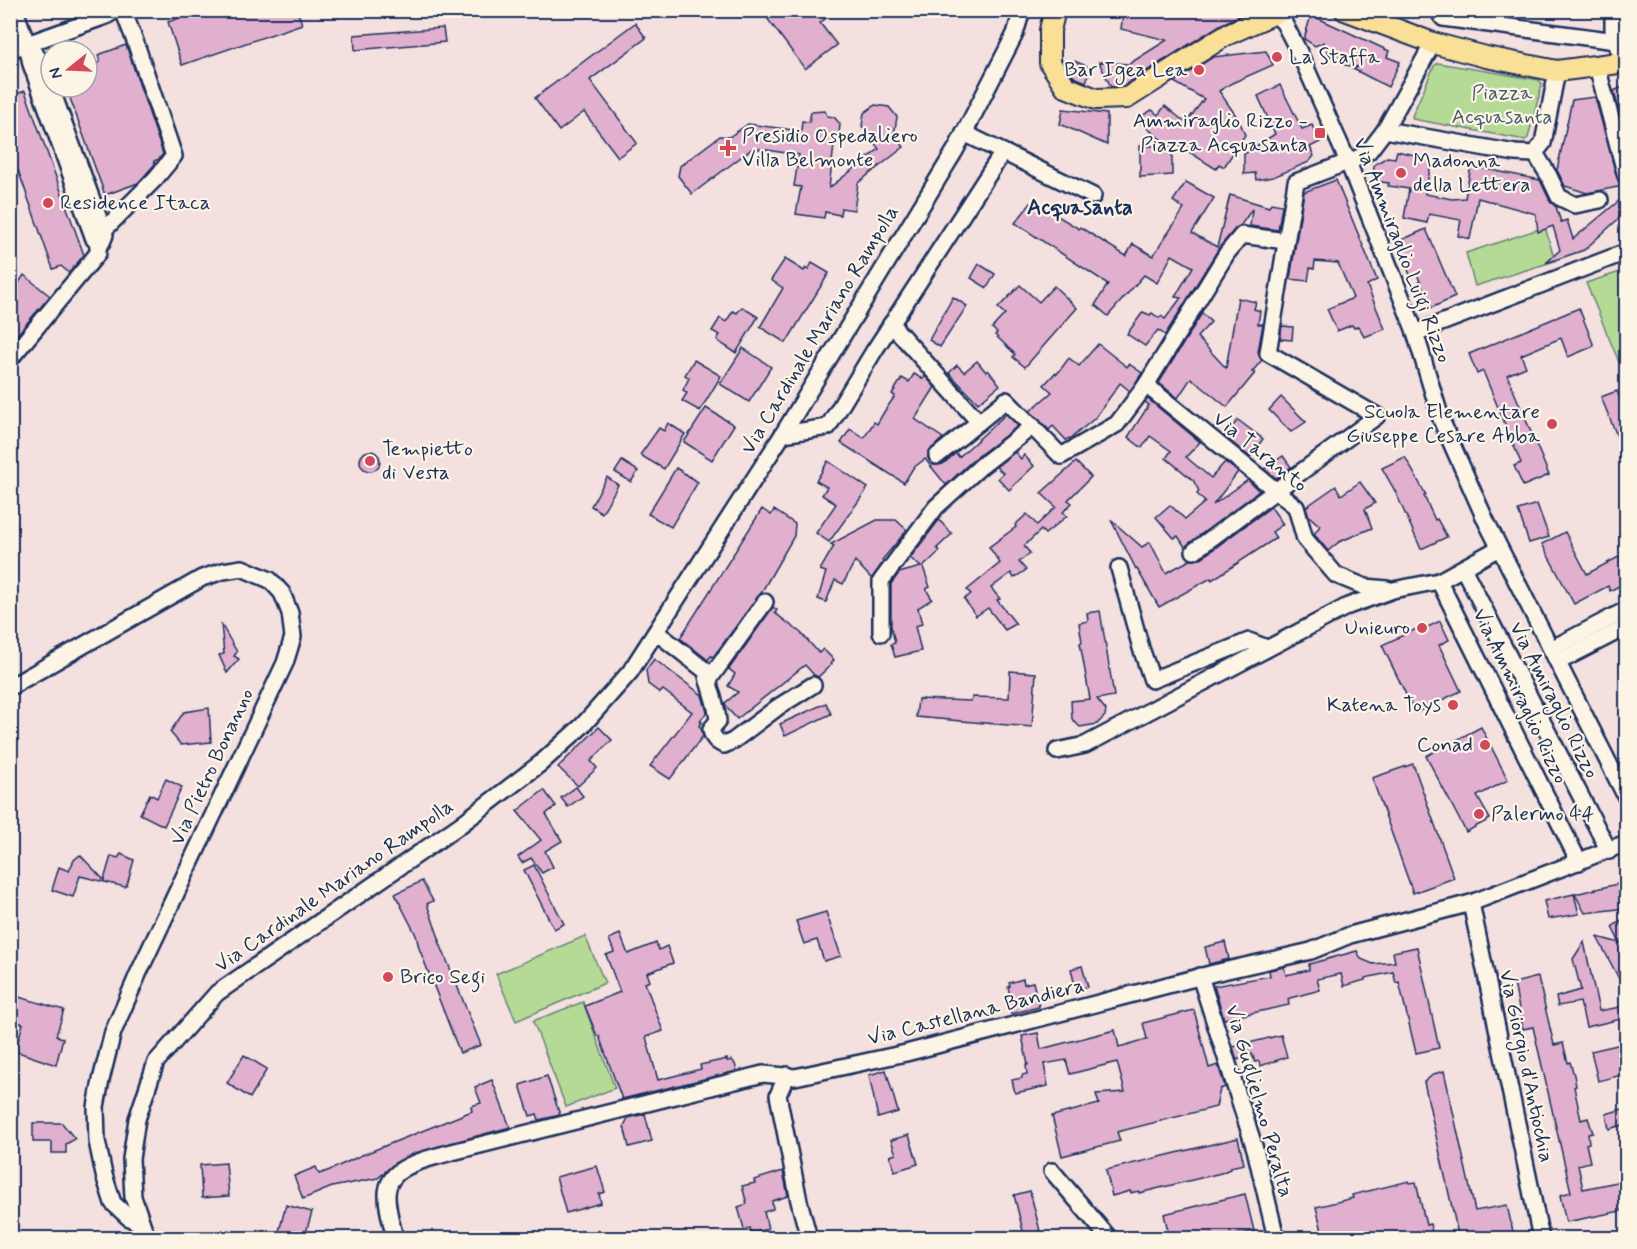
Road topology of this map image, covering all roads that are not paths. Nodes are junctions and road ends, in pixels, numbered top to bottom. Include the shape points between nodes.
1 (15, 10) edge
2 (116, 10) edge
3 (123, 10) edge
4 (1022, 10) edge
5 (1055, 10) edge
6 (1345, 10) edge
7 (1437, 10) edge
8 (1613, 10) edge
9 (1275, 11) edge
10 (1616, 40) junction
11 (1433, 43) junction
12 (27, 44) junction
13 (10, 50) edge
14 (1625, 62) edge
15 (1597, 66) junction
16 (1557, 71) junction
17 (1385, 130) junction
18 (964, 133) junction
19 (1003, 152) junction
20 (1535, 153) junction
21 (1348, 162) junction
22 (1626, 176) edge
23 (1093, 196) dead end
24 (1600, 200) dead end
25 (101, 236) junction
26 (1285, 241) junction
27 (1626, 252) edge
28 (891, 324) junction
29 (1415, 333) junction
30 (10, 359) edge
31 (1146, 385) junction
32 (979, 422) junction
33 (1033, 426) junction
34 (783, 434) junction
35 (937, 456) dead end
36 (1277, 492) junction
37 (1499, 548) junction
38 (1194, 551) dead end
39 (1119, 568) dead end
40 (1463, 568) junction
41 (1439, 581) junction
42 (1393, 590) junction
43 (765, 602) dead end
44 (1626, 610) edge
45 (1626, 627) edge
46 (656, 632) junction
47 (881, 633) dead end
48 (1267, 648) junction
49 (1555, 656) junction
50 (708, 681) junction
51 (813, 685) dead end
52 (10, 687) edge
53 (1057, 751) dead end
54 (1626, 796) edge
55 (1626, 843) edge
56 (1609, 851) junction
57 (1579, 862) junction
58 (1471, 903) junction
59 (1200, 976) junction
60 (787, 1075) junction
61 (1052, 1172) dead end
62 (140, 1224) junction
63 (147, 1239) edge
64 (395, 1239) edge
65 (809, 1239) edge
66 (1109, 1239) edge
67 (1276, 1239) edge
68 (1541, 1239) edge

1 - 12 street
2 - 12 street
3 - 25 street via 174,156
4 - 18 street, Via Cardinale Mariano Rampolla via 1016,34
5 - 9 main road via 1050,30 1050,63 1066,87 1096,99 1126,98 1226,35
6 - 11 main road
7 - 10 street via 1443,18
8 - 10 street
9 - 21 street, Via Ammiraglio Luigi Rizzo via 1299,52
10 - 14 street
11 - 16 main road
11 - 17 street
12 - 13 street
12 - 25 street via 30,64 94,239
14 - 15 main road
15 - 16 main road
15 - 22 street
16 - 20 street via 1543,143
17 - 20 street via 1515,153
17 - 21 street via 1369,151
18 - 19 street
18 - 34 street, Via Cardinale Mariano Rampolla
19 - 23 street
19 - 28 street
20 - 24 street via 1559,196 1575,205
21 - 26 street via 1296,182
21 - 29 street, Via Ammiraglio Luigi Rizzo
25 - 30 street via 98,253
26 - 31 street via 1242,235
26 - 36 street via 1268,353 1377,416
27 - 29 street
28 - 32 street
28 - 34 street via 828,427
29 - 37 street, Via Ammiraglio Luigi Rizzo via 1442,422
31 - 33 street via 1117,424 1061,456
31 - 36 street, Via Taranto
32 - 33 street via 1006,400
32 - 35 street
33 - 47 street via 936,507 881,581
34 - 46 street, Via Cardinale Mariano Rampolla
36 - 38 street
36 - 42 street, Via Taranto via 1296,507 1305,539 1336,575 1365,587
37 - 40 street
37 - 49 street, Via Ammiraglio Luigi Rizzo
39 - 48 street via 1152,680 1249,641
40 - 41 street
40 - 56 street, Via Amiraglio Rizzo
41 - 42 street
41 - 57 street, Via Ammiraglio Rizzo
42 - 48 street via 1348,606
43 - 50 street
44 - 49 street
45 - 49 street
46 - 50 street via 706,670
46 - 62 street, Via Cardinale Mariano Rampolla via 630,672 583,725 541,763 460,825 217,993 156,1062 137,1119 131,1159 133,1197
48 - 53 street via 1085,745
49 - 54 street, Via Ammiraglio Luigi Rizzo
50 - 51 street via 718,721 711,734 724,745
52 - 62 street, Via Pietro Bonanno via 202,578 223,571 242,568 270,580 282,593 290,613 293,637 285,663 140,972 114,1032 101,1080 96,1107 97,1141 104,1175 113,1203
55 - 56 street, Via Castellana Bandiera
56 - 57 street, Via Castellana Bandiera
57 - 58 street, Via Castellana Bandiera
58 - 59 street, Via Castellana Bandiera via 1350,934 1311,951
58 - 68 street, Via Giorgio d'Antiochia
59 - 60 street, Via Castellana Bandiera via 906,1053 795,1077
59 - 67 street, Via Guglielmo Peralta via 1255,1149
60 - 64 street, Via Castellana Bandiera via 763,1074 706,1087 405,1167 390,1180 387,1196
60 - 65 street via 778,1095
61 - 66 street
62 - 63 street, Via Pietro Bonanno

